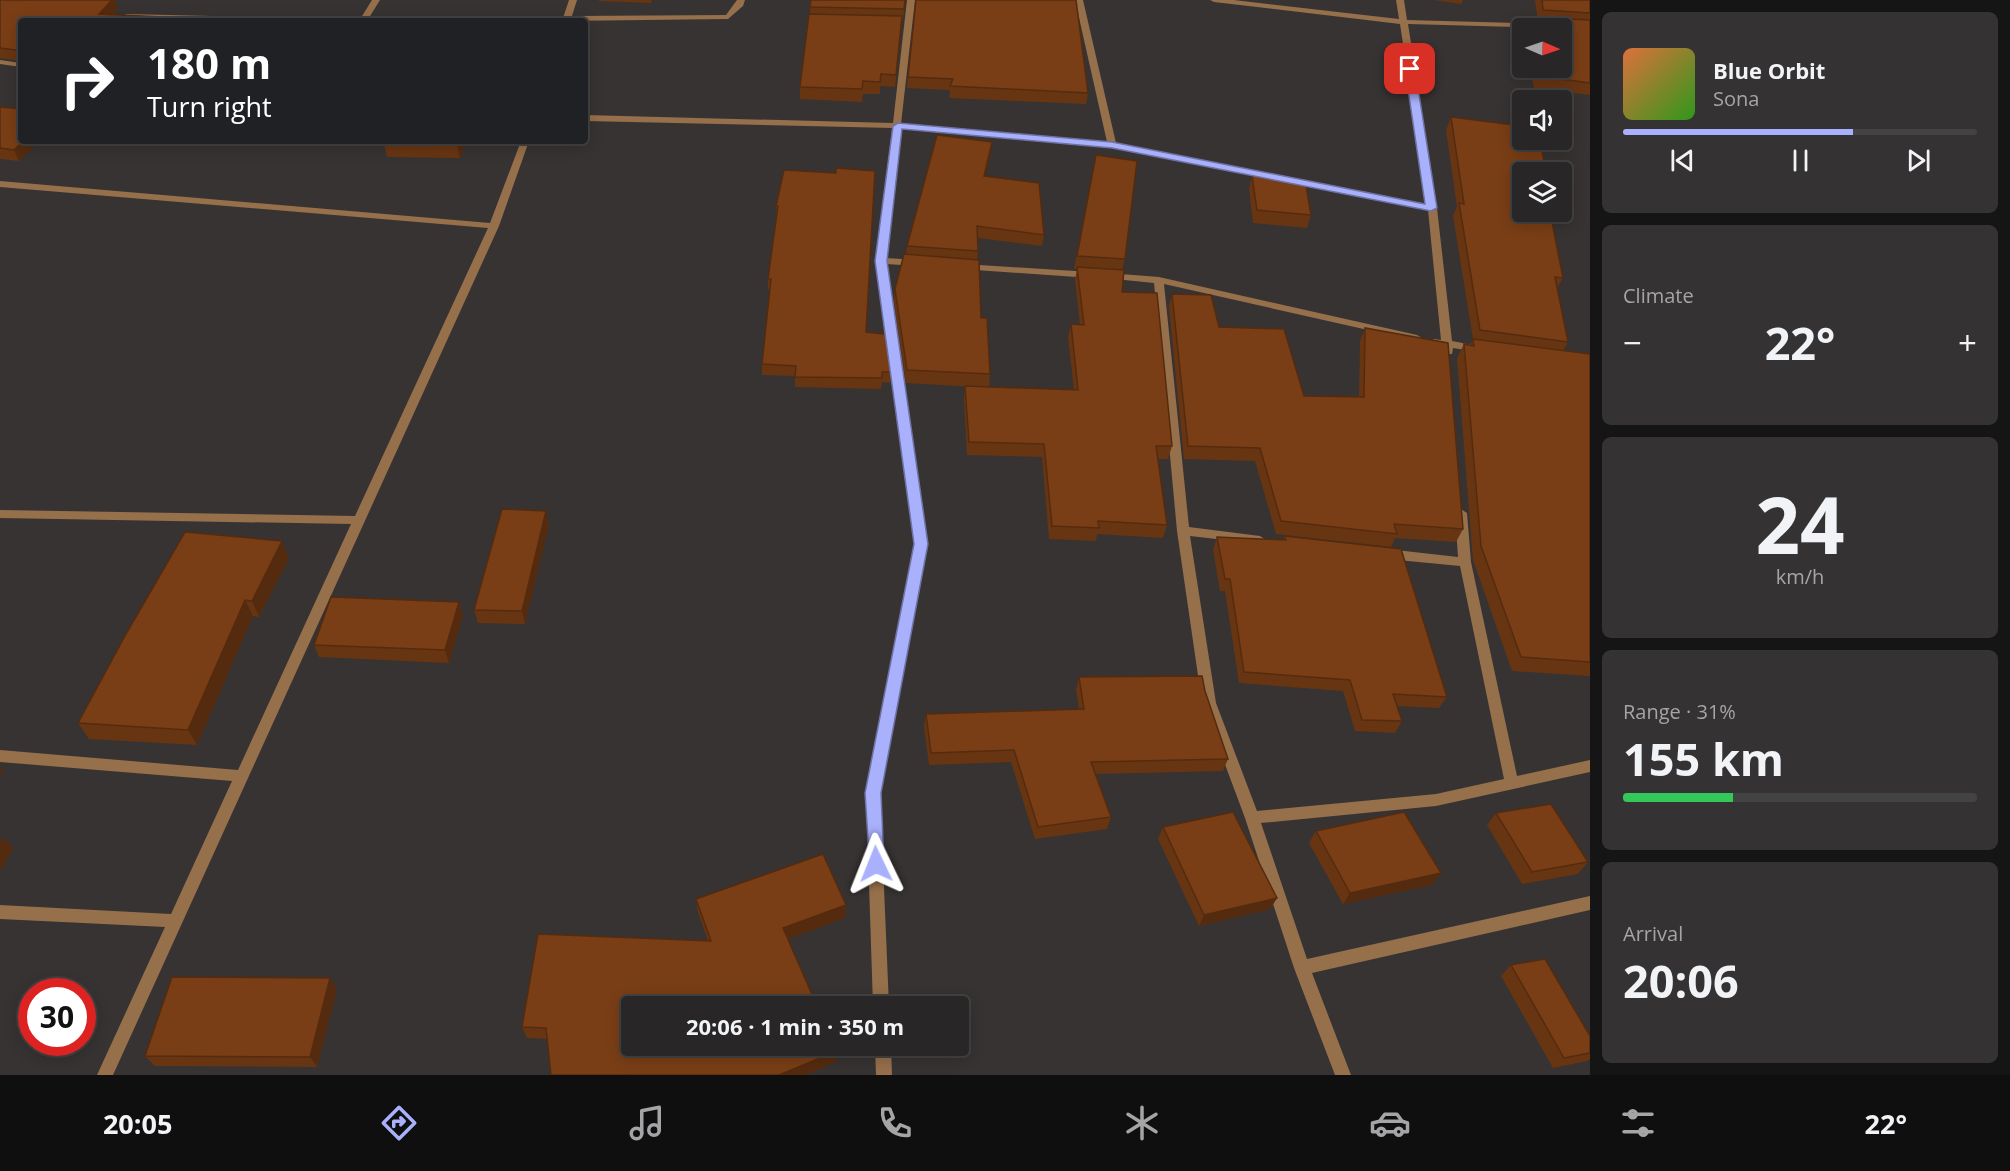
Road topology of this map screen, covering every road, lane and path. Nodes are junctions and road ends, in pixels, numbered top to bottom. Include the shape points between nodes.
1 (376, 0) edge
2 (573, 0) edge
3 (741, 0) edge
4 (911, 0) edge
5 (1078, 0) edge
6 (1214, 0) edge
7 (1400, 0) edge
8 (126, 18) edge
9 (238, 18) edge
10 (365, 18) edge
11 (568, 18) edge
12 (588, 19) edge
13 (1403, 22) junction
14 (898, 24) edge
15 (909, 24) junction
16 (1590, 27) edge
17 (0, 62) edge
18 (18, 64) edge
19 (588, 118) edge
20 (898, 126) junction
21 (524, 144) edge
22 (1112, 145) junction
23 (0, 184) edge
24 (1431, 208) junction
25 (494, 226) junction
26 (881, 261) junction
27 (927, 264) edge
28 (951, 266) edge
29 (1160, 280) junction
30 (1448, 345) junction
31 (1495, 351) edge
32 (1449, 369) edge
33 (1460, 496) edge
34 (0, 514) edge
35 (359, 520) junction
36 (1183, 531) junction
37 (1277, 542) edge
38 (1371, 552) edge
39 (1465, 562) junction
40 (0, 756) edge
41 (1590, 766) edge
42 (242, 776) junction
43 (1512, 783) junction
44 (1252, 818) junction
45 (1590, 903) edge
46 (0, 912) edge
47 (176, 921) junction
48 (1302, 968) junction
49 (882, 996) edge
50 (883, 1056) edge
51 (105, 1075) edge
52 (884, 1075) edge
53 (1343, 1075) edge

1 - 10 street
2 - 11 street
3 - 12 street via 728,16
4 - 15 street
5 - 22 street
6 - 13 street
7 - 13 street
8 - 9 street
13 - 16 street
13 - 24 street
14 - 15 street
15 - 20 street
17 - 18 street
19 - 20 street
20 - 22 street
20 - 26 street
21 - 25 street
22 - 24 street
23 - 25 street
24 - 30 street
25 - 35 street
26 - 27 street
26 - 49 street via 921,544 873,793
28 - 29 street
29 - 30 street
29 - 36 street
30 - 31 street
30 - 32 street
33 - 39 street
34 - 35 street
35 - 42 street
36 - 37 street
36 - 44 street via 1209,703
38 - 39 street
39 - 43 street
40 - 42 street
41 - 43 street
42 - 47 street
43 - 44 street via 1436,800
44 - 48 street
45 - 48 street
46 - 47 street
47 - 51 street
48 - 53 street
50 - 52 street

